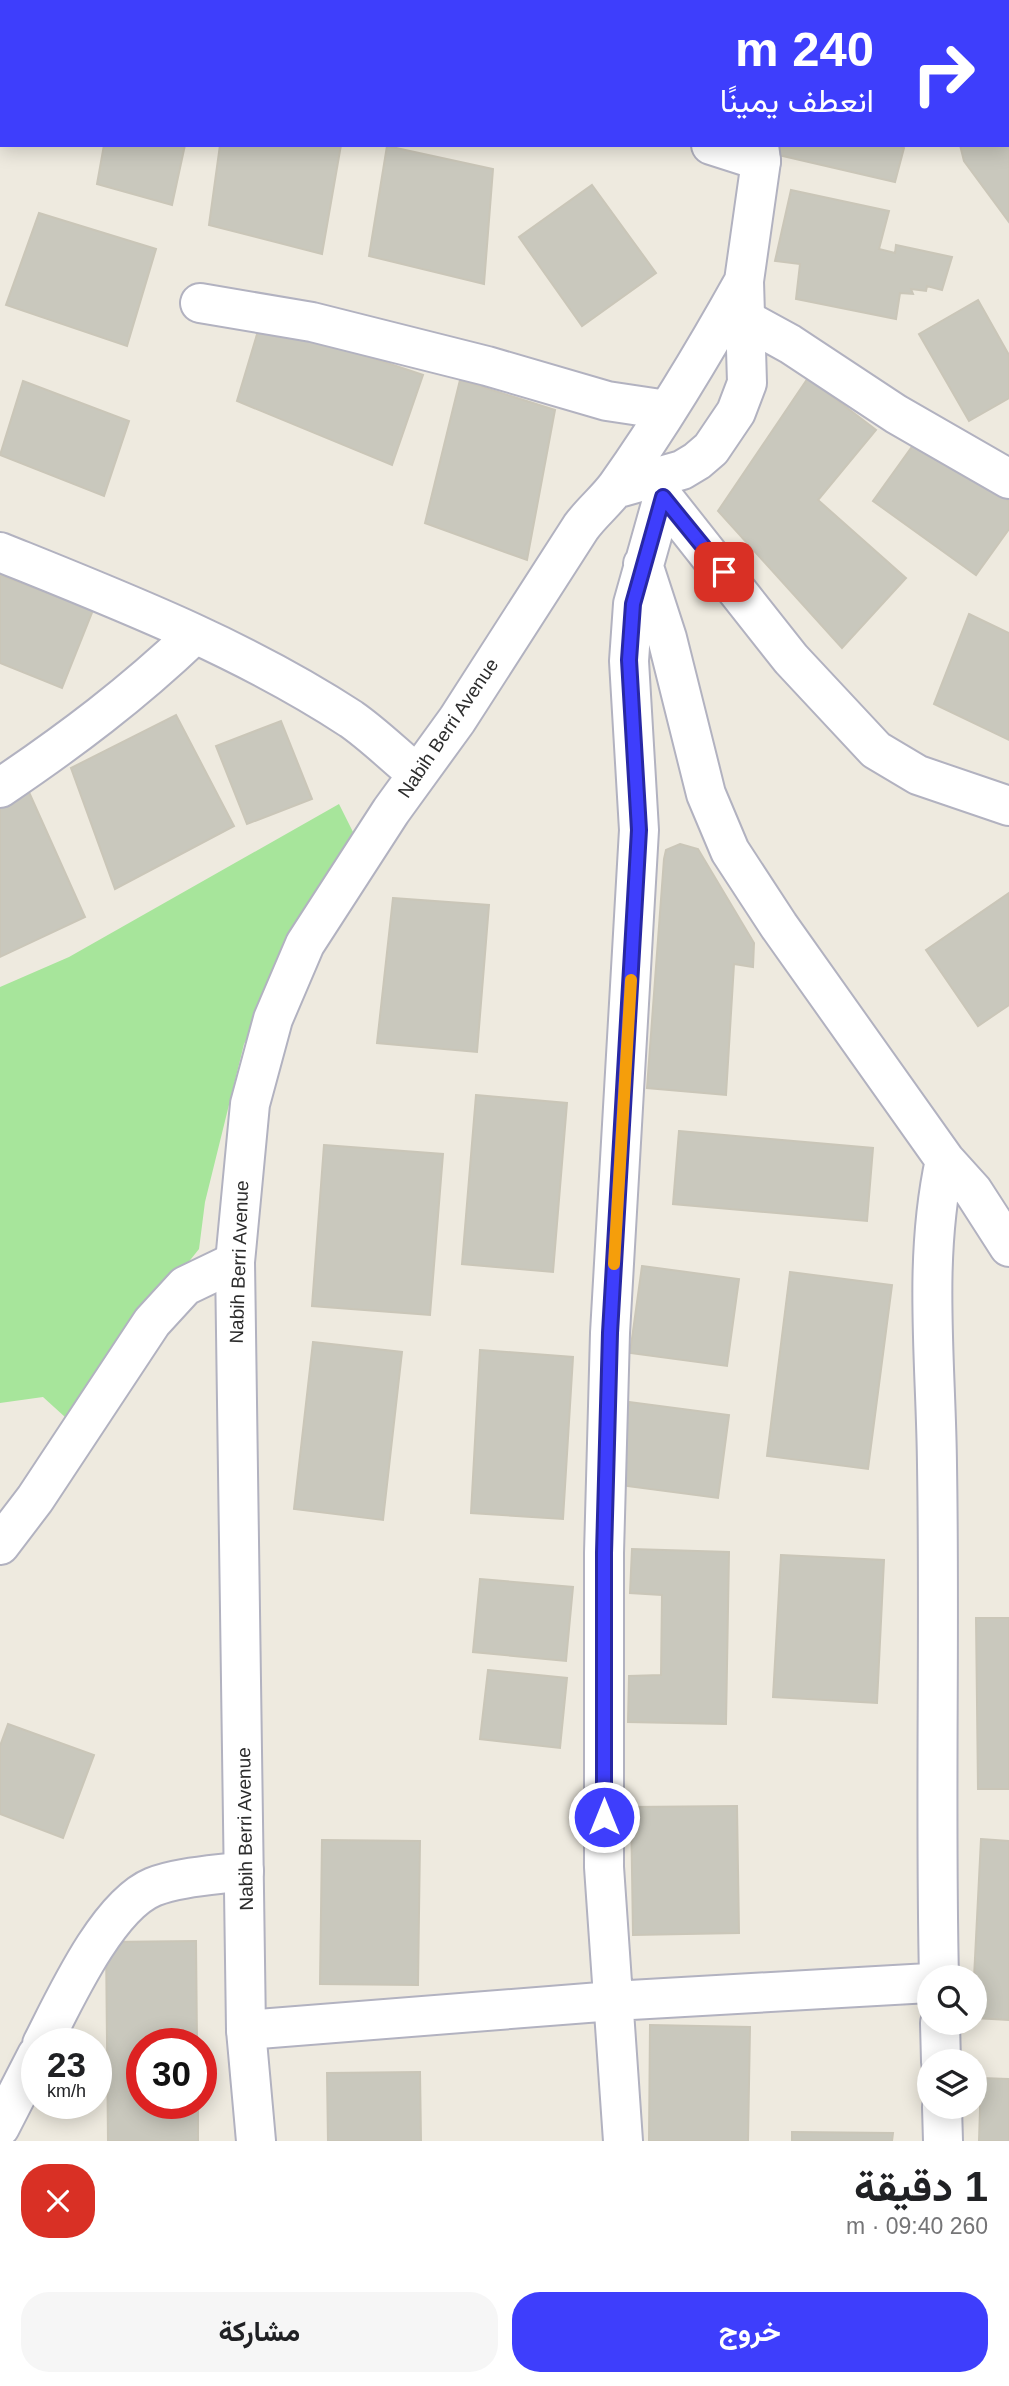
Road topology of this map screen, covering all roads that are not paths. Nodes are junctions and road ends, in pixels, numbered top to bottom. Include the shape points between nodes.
1 (723, 147) edge
2 (760, 153) edge
3 (744, 281) junction
4 (200, 303) dead end
5 (746, 320) junction
6 (667, 410) junction
7 (1009, 479) edge
8 (657, 488) junction
9 (615, 489) junction
10 (0, 552) edge
11 (643, 564) junction
12 (194, 635) junction
13 (417, 774) junction
14 (0, 788) edge
15 (1009, 806) edge
16 (945, 1160) junction
17 (1009, 1247) edge
18 (235, 1262) junction
19 (0, 1545) edge
20 (244, 1871) junction
21 (939, 1965) edge
22 (917, 1984) edge
23 (613, 2001) junction
24 (50, 2028) edge
25 (246, 2030) junction
26 (21, 2086) edge
27 (942, 2119) edge
28 (0, 2127) edge
29 (256, 2141) edge
30 (623, 2141) edge
31 (943, 2141) edge

1 - 2 street
2 - 3 street, Nabih Berri Avenue
3 - 5 street, Nabih Berri Avenue
3 - 6 street, Nabih Berri Avenue
4 - 6 street via 312,322 607,401
5 - 7 street
5 - 8 street, Nabih Berri Avenue via 747,383 736,412 711,449
6 - 9 street, Nabih Berri Avenue
8 - 9 street, Nabih Berri Avenue
8 - 11 street
8 - 15 street via 791,659 876,750 918,775
9 - 13 street, Nabih Berri Avenue via 581,527
10 - 12 street
11 - 16 street via 664,625 706,794 730,851
11 - 23 street via 633,604 629,660 639,830 610,1333 604,1553 604,1867
12 - 13 street via 274,674 352,720
12 - 14 street via 136,690
13 - 18 street, Nabih Berri Avenue via 305,944 273,1019 250,1104
16 - 17 street via 973,1191
16 - 21 street via 931,1265 937,1463
18 - 19 street via 185,1286 152,1322
18 - 20 street, Nabih Berri Avenue
20 - 24 street via 153,1886 126,1904 76,1977
20 - 25 street, Nabih Berri Avenue
22 - 23 street
23 - 25 street
23 - 30 street
25 - 29 street, Nabih Berri Avenue
26 - 28 street
27 - 31 street

